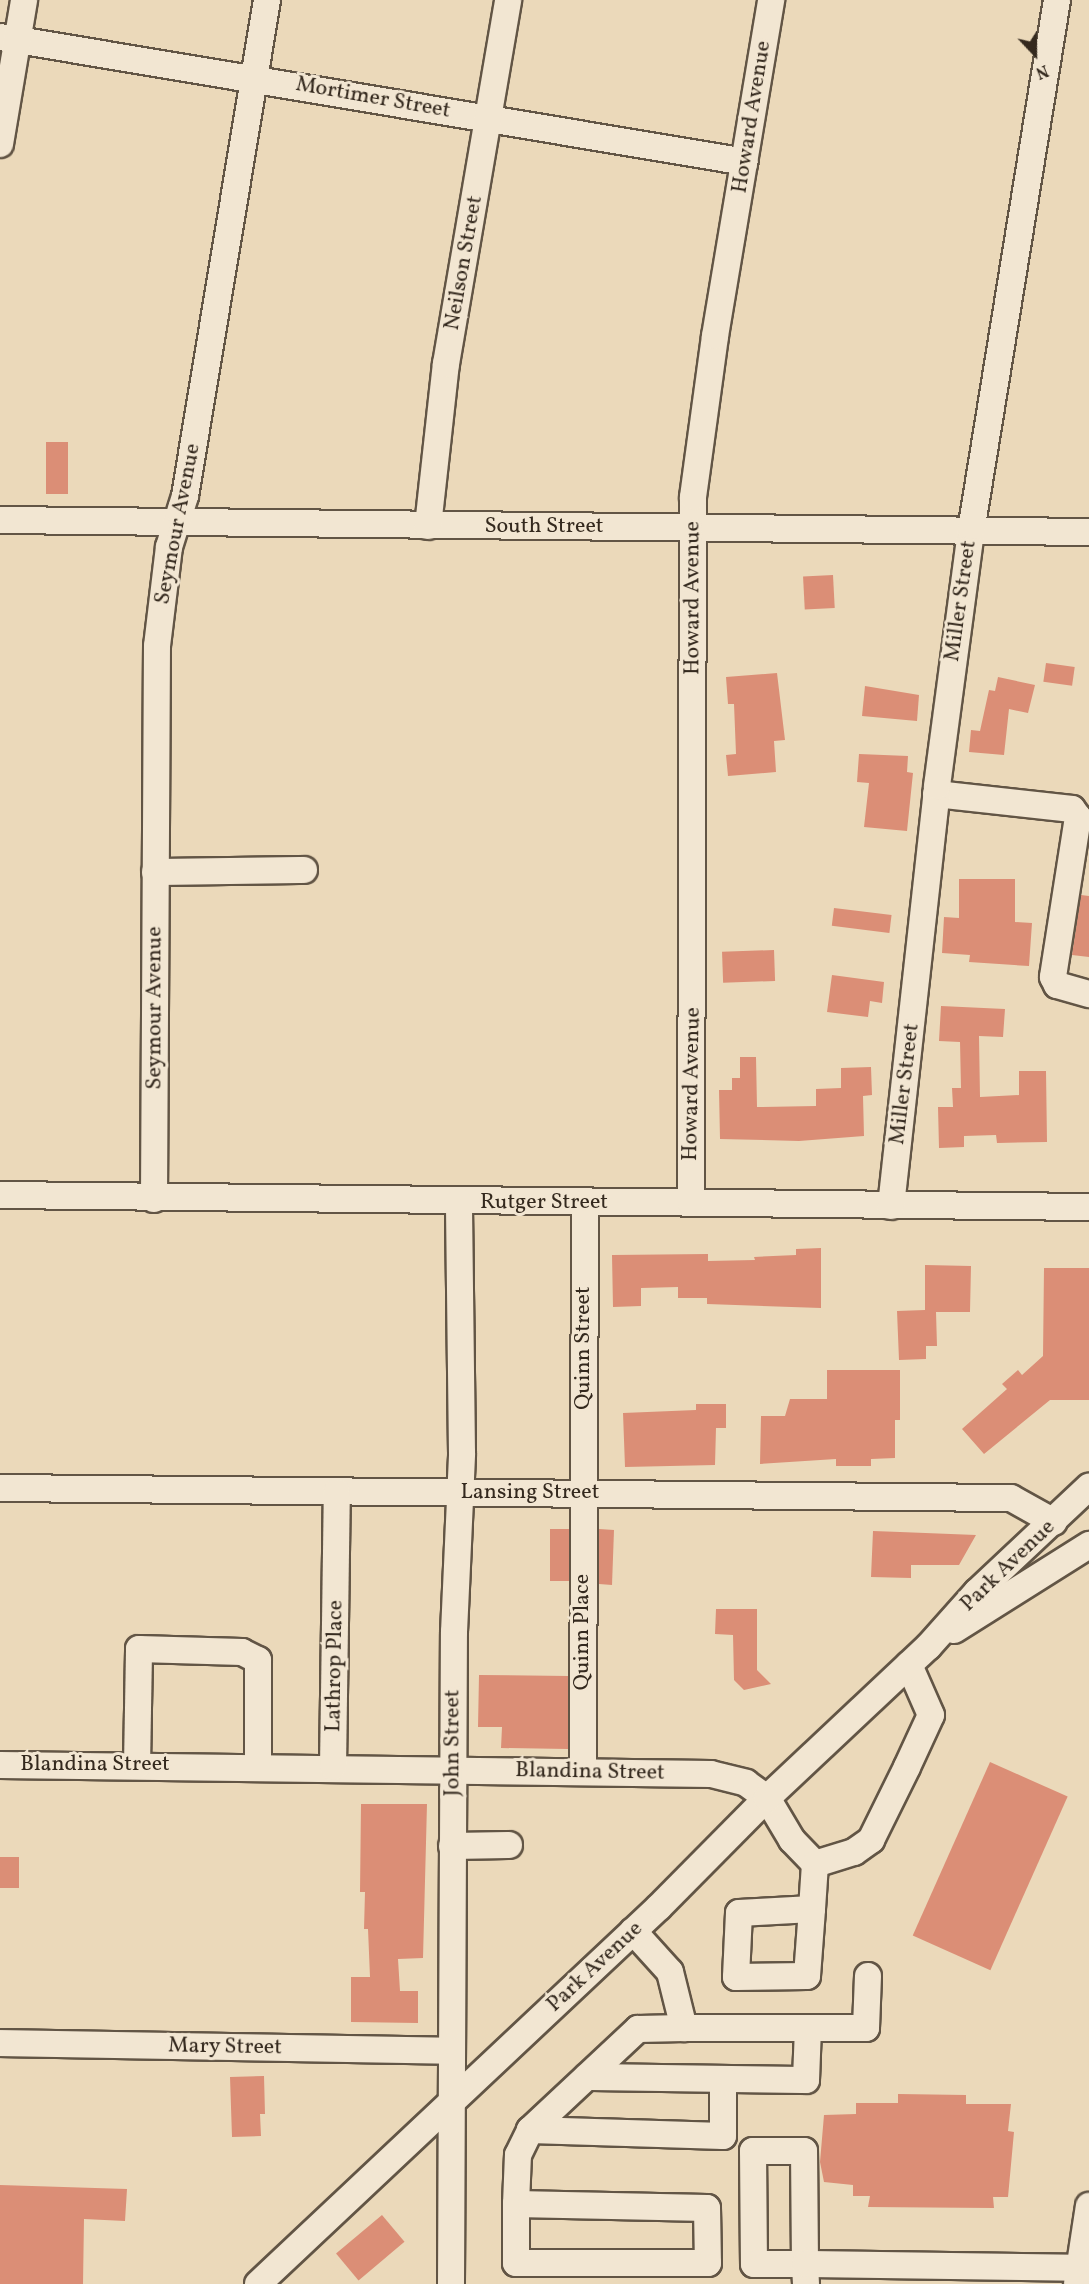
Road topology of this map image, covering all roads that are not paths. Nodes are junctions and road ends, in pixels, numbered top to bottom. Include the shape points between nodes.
1 (24, 0) edge
2 (267, 0) edge
3 (508, 0) edge
4 (771, 0) edge
5 (1057, 0) edge
6 (9, 38) edge
7 (254, 78) junction
8 (489, 117) junction
9 (0, 144) edge
10 (745, 162) junction
11 (0, 520) edge
12 (177, 524) junction
13 (428, 526) junction
14 (693, 527) junction
15 (971, 531) junction
16 (1089, 532) edge
17 (936, 794) junction
18 (304, 870) dead end
19 (155, 872) junction
20 (1089, 994) edge
21 (0, 1196) edge
22 (154, 1198) junction
23 (459, 1202) junction
24 (585, 1203) junction
25 (691, 1203) junction
26 (891, 1206) junction
27 (1089, 1207) edge
28 (1089, 1487) edge
29 (0, 1488) edge
30 (337, 1492) junction
31 (460, 1493) junction
32 (584, 1493) junction
33 (1054, 1522) junction
34 (1089, 1545) edge
35 (928, 1647) junction
36 (909, 1665) junction
37 (0, 1765) edge
38 (137, 1766) junction
39 (258, 1766) junction
40 (333, 1767) junction
41 (453, 1769) junction
42 (583, 1771) junction
43 (767, 1798) junction
44 (509, 1853) dead end
45 (452, 1854) junction
46 (815, 1864) junction
47 (812, 1909) dead end
48 (633, 1931) junction
49 (868, 1976) dead end
50 (684, 2028) junction
51 (808, 2028) junction
52 (0, 2043) edge
53 (451, 2051) junction
54 (587, 2077) junction
55 (723, 2079) junction
56 (451, 2101) junction
57 (530, 2130) junction
58 (516, 2204) junction
59 (1089, 2206) edge
60 (708, 2274) edge
61 (806, 2274) edge
62 (1078, 2276) edge
63 (258, 2284) edge
64 (451, 2284) edge

1 - 6 street
2 - 7 street, Seymour Avenue
3 - 8 street, Neilson Street
4 - 10 street, Howard Avenue
5 - 15 street, Miller Street
6 - 7 street, Mortimer Street
6 - 9 street
7 - 8 street, Mortimer Street
7 - 12 street, Seymour Avenue via 185,496
8 - 10 street, Mortimer Street
8 - 13 street, Neilson Street via 446,364
10 - 14 street, Howard Avenue via 713,348 693,497
11 - 12 street, South Street
12 - 13 street, South Street
12 - 19 street, Seymour Avenue via 169,548 157,646
13 - 14 street, South Street
14 - 15 street, South Street
14 - 25 street, Howard Avenue
15 - 16 street, South Street
15 - 17 street, Miller Street
17 - 20 street via 1072,809 1078,817 1053,976 1057,985
17 - 26 street, Miller Street
18 - 19 street
19 - 22 street, Seymour Avenue
21 - 22 street, Rutger Street
22 - 23 street, Rutger Street
23 - 24 street, Rutger Street
23 - 31 street, John Street
24 - 25 street, Rutger Street
24 - 32 street, Quinn Street
25 - 26 street, Rutger Street
26 - 27 street, Rutger Street
28 - 33 street, Park Avenue
29 - 30 street, Lansing Street
30 - 31 street, Lansing Street
30 - 40 street, Lathrop Place
31 - 32 street, Lansing Street
31 - 41 street, John Street
32 - 33 street, Lansing Street via 1011,1498
32 - 42 street, Quinn Place
33 - 35 street, Park Avenue via 977,1592
34 - 35 street, Park Avenue
35 - 36 street, Park Avenue
36 - 43 street, Park Avenue
36 - 46 street via 932,1715 871,1840 854,1852
37 - 38 street, Blandina Street
38 - 39 street, Blandina Street
38 - 39 street via 139,1649 242,1652 258,1660
39 - 40 street, Blandina Street
40 - 41 street, Blandina Street
41 - 42 street, Blandina Street
41 - 45 street, John Street
42 - 43 street, Blandina Street via 711,1774 746,1783
43 - 46 street via 792,1840
43 - 48 street, Park Avenue
44 - 45 street
45 - 53 street, John Street
46 - 47 street
48 - 50 street via 670,1972
48 - 56 street, Park Avenue
49 - 51 street via 866,2028
50 - 51 street
50 - 54 street via 638,2029
51 - 55 street via 806,2080
52 - 53 street, Mary Street
53 - 56 street, John Street
54 - 55 street
54 - 57 street
55 - 57 street via 723,2136
56 - 63 street, Park Avenue
56 - 64 street, John Street
57 - 58 street via 518,2155
58 - 60 street via 516,2263
58 - 60 street via 707,2208
59 - 62 street
61 - 61 street via 804,2151 753,2151 754,2264
61 - 62 street

